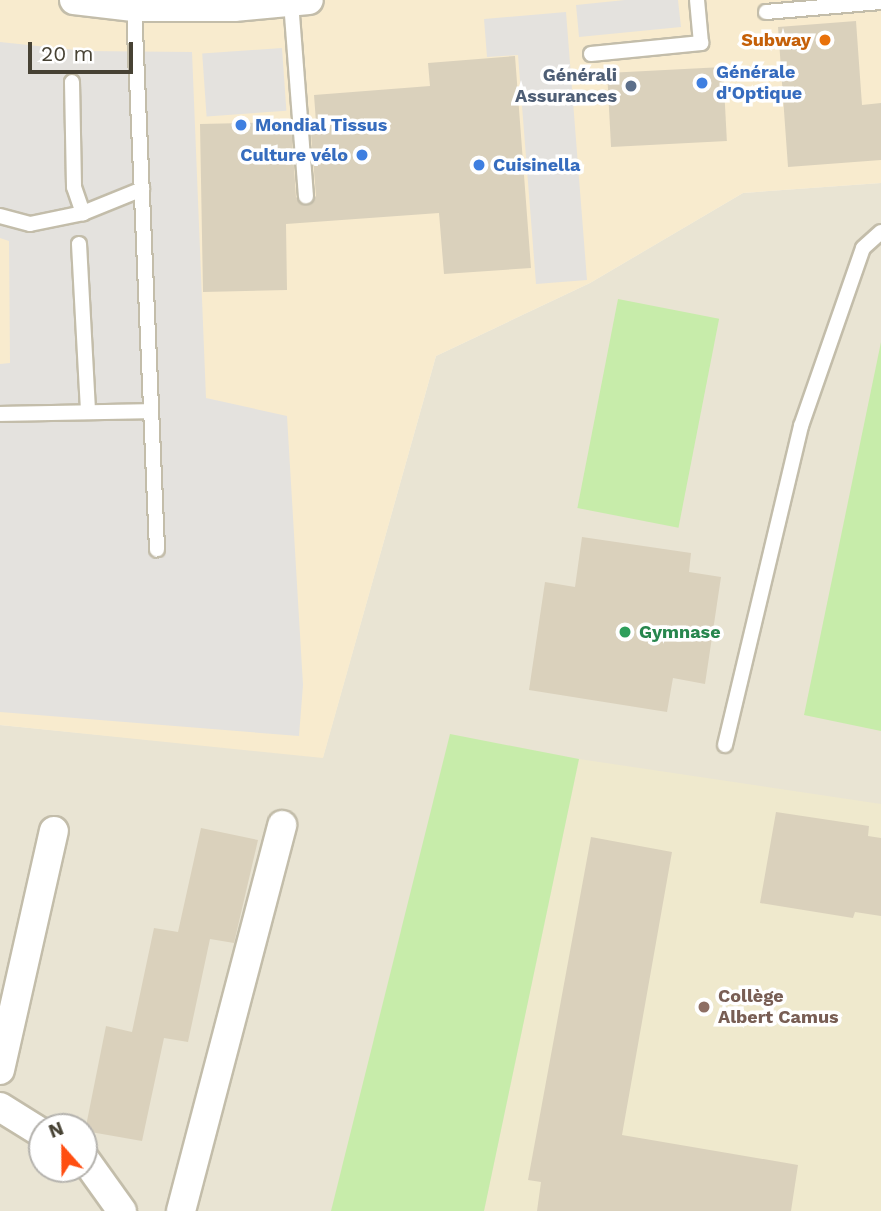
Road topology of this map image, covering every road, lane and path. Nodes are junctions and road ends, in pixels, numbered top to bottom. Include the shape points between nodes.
1 (74, 0) edge
2 (697, 0) edge
3 (300, 1) edge
4 (881, 2) edge
5 (134, 7) junction
6 (766, 12) dead end
7 (591, 54) dead end
8 (72, 82) dead end
9 (142, 189) junction
10 (306, 196) dead end
11 (83, 213) junction
12 (0, 216) edge
13 (881, 232) edge
14 (79, 244) dead end
15 (151, 411) junction
16 (88, 412) junction
17 (0, 414) edge
18 (158, 550) dead end
19 (724, 745) dead end
20 (282, 825) dead end
21 (54, 831) dead end
22 (0, 1069) edge
23 (0, 1107) edge
24 (28, 1124) edge
25 (98, 1178) edge
26 (122, 1211) edge
27 (181, 1211) edge

1 - 5 street
2 - 7 lane via 701,43
3 - 5 street
3 - 10 lane
4 - 6 lane
5 - 9 lane
8 - 11 lane via 74,187
9 - 11 lane
9 - 15 lane
11 - 12 lane via 30,224
13 - 19 lane via 863,248 801,426
14 - 16 lane
15 - 16 lane
15 - 18 lane
16 - 17 lane
20 - 27 street
21 - 22 street
23 - 24 street
25 - 26 street

